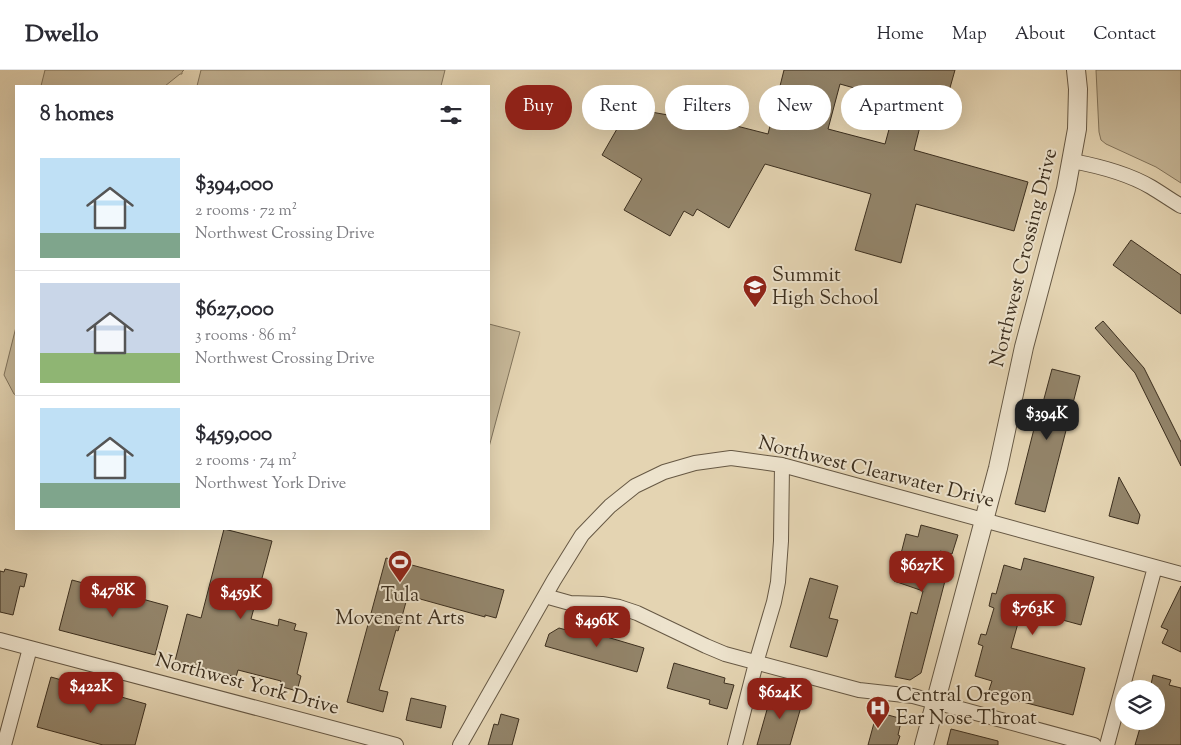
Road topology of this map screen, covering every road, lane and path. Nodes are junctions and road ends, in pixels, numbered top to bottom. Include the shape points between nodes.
1 (1076, 70) edge
2 (1072, 160) junction
3 (1181, 206) edge
4 (782, 465) junction
5 (984, 520) junction
6 (1155, 567) junction
7 (1181, 574) edge
8 (545, 596) junction
9 (0, 640) edge
10 (30, 648) junction
11 (756, 663) junction
12 (935, 702) junction
13 (4, 745) edge
14 (396, 745) edge
15 (460, 745) edge
16 (735, 745) edge
17 (924, 745) edge
18 (1094, 745) edge
19 (1107, 745) edge

1 - 2 street, Northwest Crossing Drive via 1077,129
2 - 3 street via 1150,186
2 - 5 street, Northwest Crossing Drive
4 - 5 street, Northwest Clearwater Drive
4 - 8 street, Northwest Clearwater Drive via 732,458 695,463 664,472 635,486 610,506 582,536
4 - 11 street via 778,582
5 - 6 street, Northwest Clearwater Drive
5 - 12 street, Northwest Crossing Drive
6 - 7 street, Northwest Clearwater Drive
6 - 19 street
8 - 11 street via 570,603 619,606 706,646
8 - 15 street, Northwest Clearwater Drive
9 - 10 street, Northwest York Drive
10 - 13 street
10 - 14 street, Northwest York Drive
11 - 12 street via 859,690
11 - 16 street
12 - 17 street, Northwest Crossing Drive
12 - 18 street

